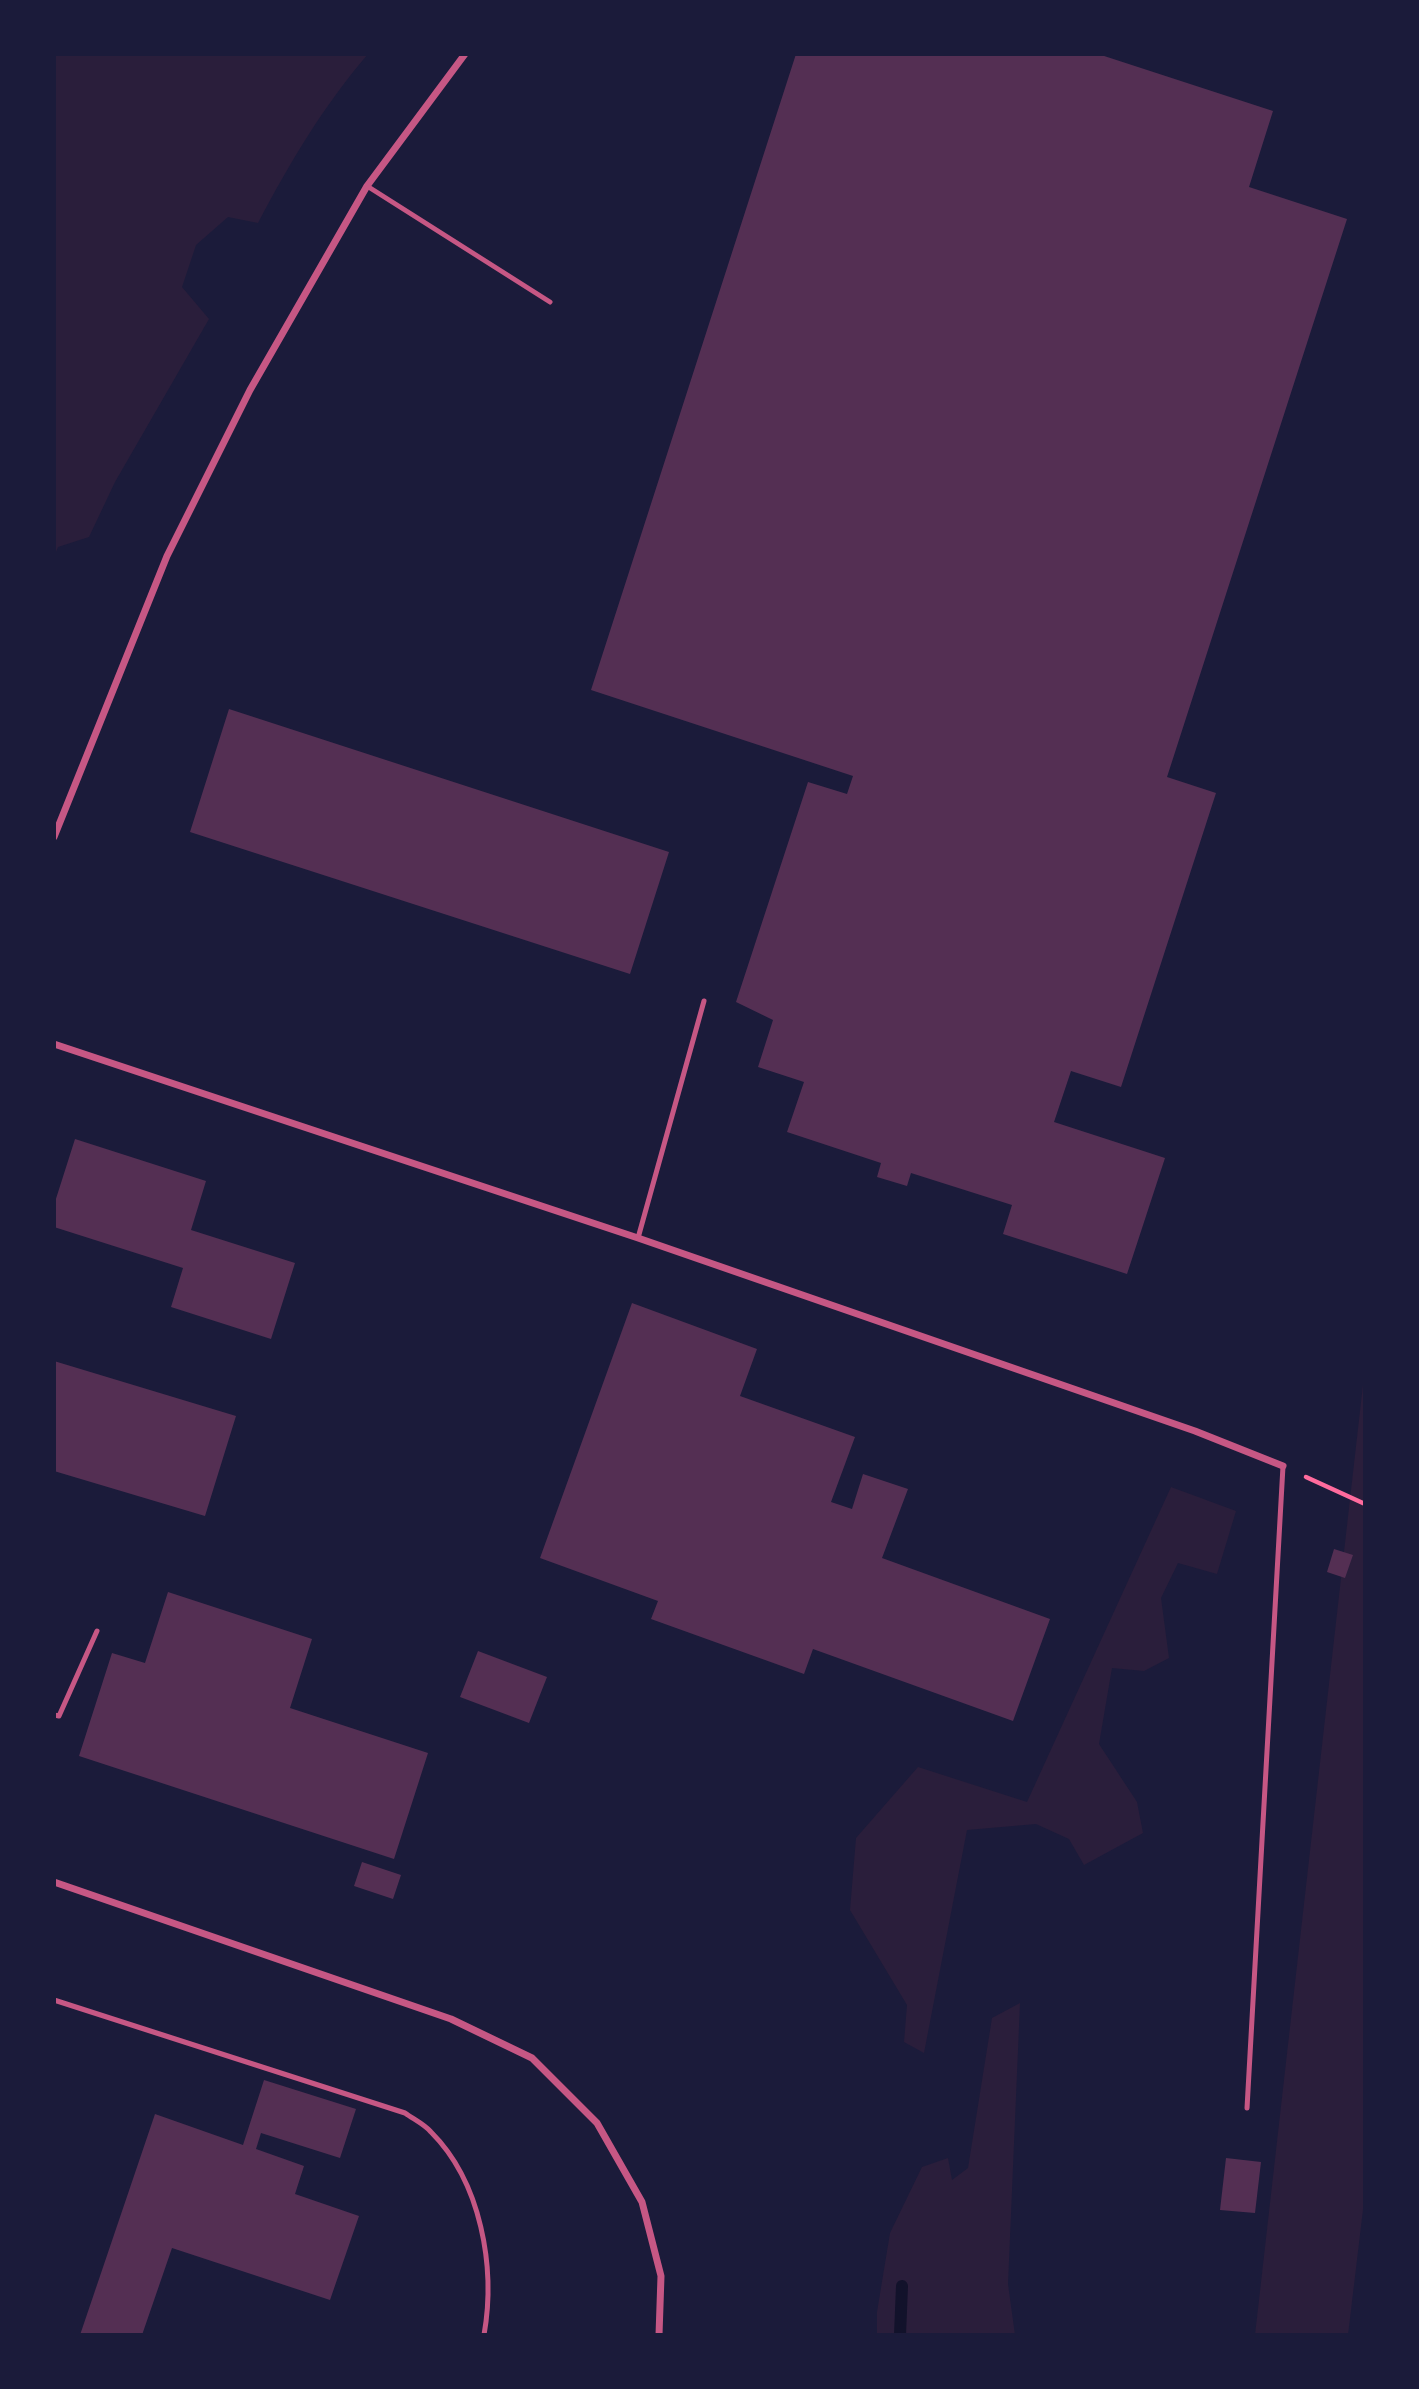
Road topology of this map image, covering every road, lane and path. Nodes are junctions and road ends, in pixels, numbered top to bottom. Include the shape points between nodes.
1 (465, 54) edge
2 (367, 186) junction
3 (550, 302) dead end
4 (54, 837) edge
5 (704, 1001) dead end
6 (54, 1044) edge
7 (638, 1238) junction
8 (1283, 1466) junction
9 (1365, 1504) edge
10 (97, 1631) dead end
11 (54, 1715) edge
12 (54, 1881) edge
13 (54, 2000) edge
14 (1247, 2108) dead end
15 (484, 2335) edge
16 (659, 2335) edge

1 - 2 street
2 - 3 lane
2 - 4 street via 250,390 167,556
5 - 7 lane
6 - 7 street
7 - 8 street via 1195,1431
8 - 9 path
8 - 14 lane
10 - 11 lane via 59,1716
12 - 16 street via 451,2019 532,2058 597,2123 642,2202 661,2276
13 - 15 lane via 405,2113 430,2130 465,2181 480,2220 488,2290

